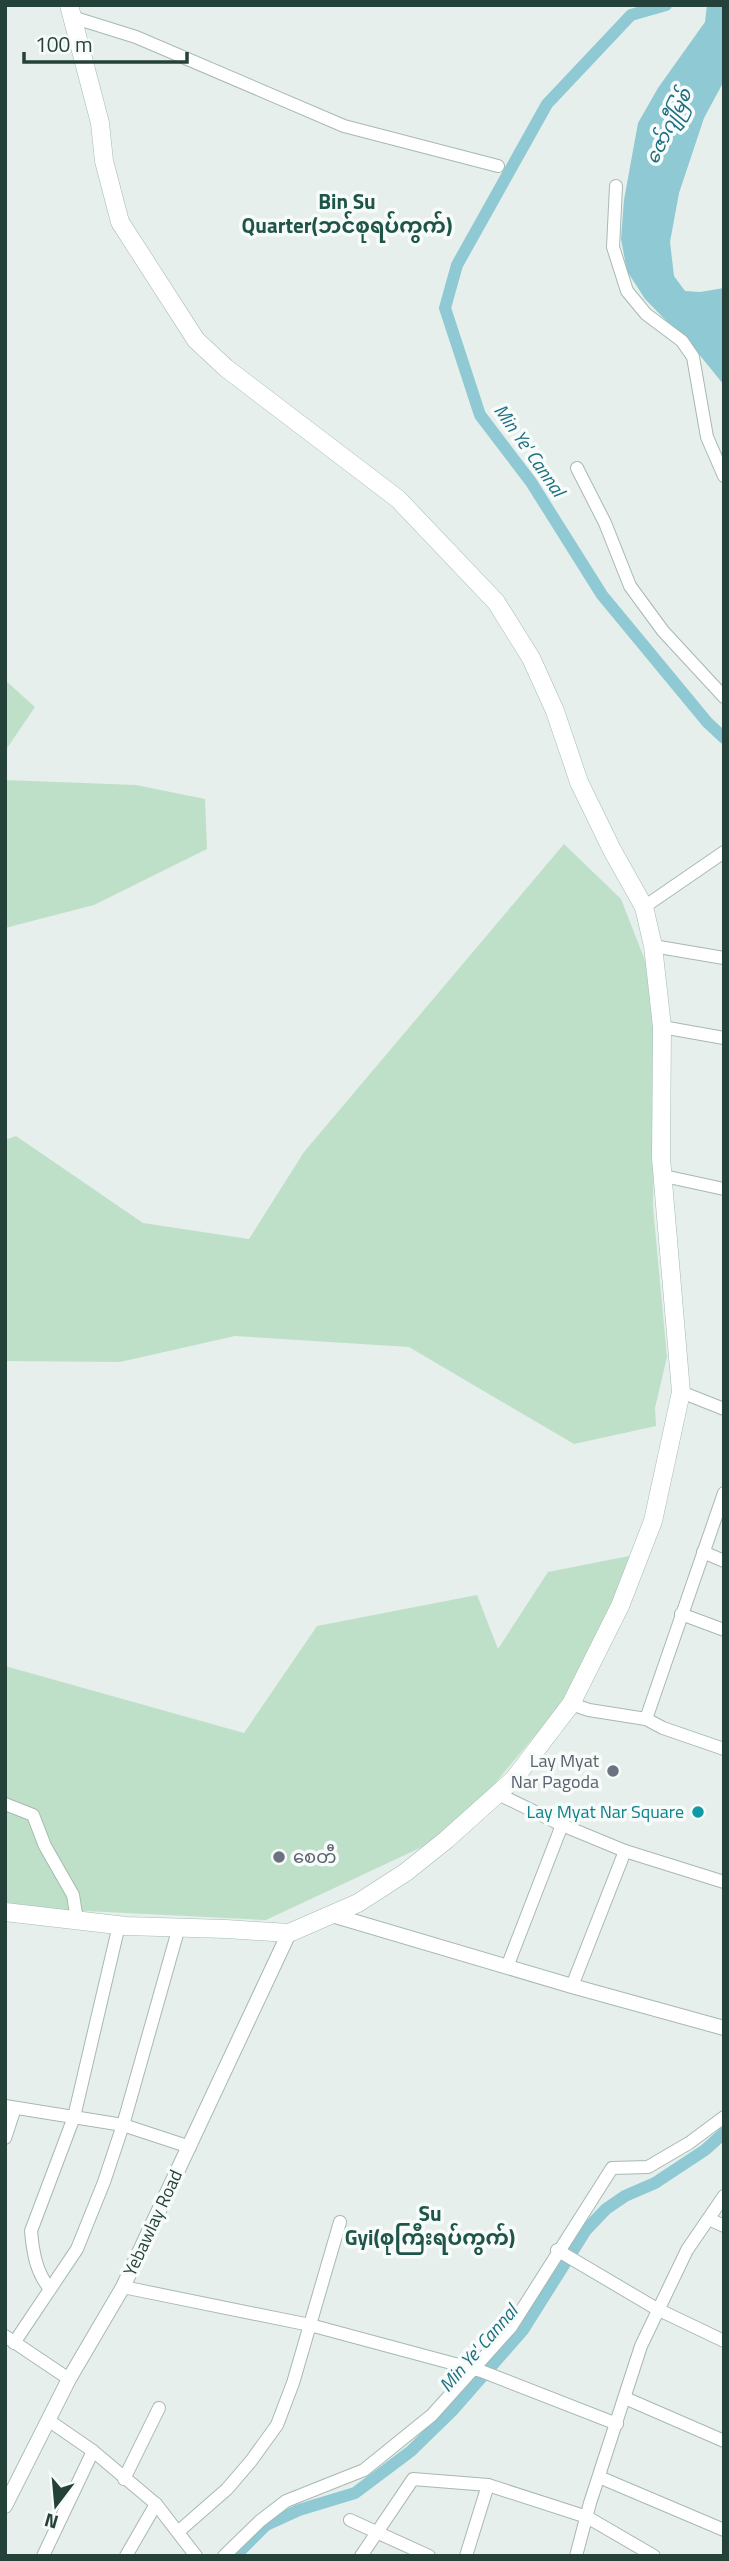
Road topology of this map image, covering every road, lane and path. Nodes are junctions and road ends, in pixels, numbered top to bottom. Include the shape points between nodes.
1 (71, 11) edge
2 (498, 166) dead end
3 (616, 186) dead end
4 (577, 468) dead end
5 (724, 476) edge
6 (724, 697) edge
7 (724, 852) edge
8 (644, 907) junction
9 (653, 946) junction
10 (724, 958) edge
11 (662, 1027) junction
12 (724, 1038) edge
13 (664, 1176) junction
14 (724, 1189) edge
15 (681, 1392) junction
16 (724, 1409) edge
17 (724, 1493) edge
18 (704, 1552) junction
19 (724, 1561) edge
20 (681, 1614) junction
21 (724, 1630) edge
22 (571, 1704) junction
23 (646, 1719) junction
24 (724, 1749) edge
25 (498, 1794) junction
26 (5, 1804) edge
27 (562, 1825) junction
28 (625, 1851) junction
29 (724, 1882) edge
30 (5, 1912) edge
31 (332, 1915) junction
32 (77, 1920) junction
33 (119, 1925) junction
34 (179, 1927) junction
35 (289, 1933) junction
36 (508, 1967) junction
37 (572, 1986) junction
38 (724, 2028) edge
39 (10, 2107) edge
40 (74, 2117) junction
41 (724, 2117) edge
42 (123, 2124) junction
43 (5, 2138) edge
44 (190, 2147) junction
45 (724, 2196) edge
46 (709, 2219) junction
47 (340, 2222) dead end
48 (724, 2226) edge
49 (557, 2250) junction
50 (123, 2287) junction
51 (50, 2289) junction
52 (657, 2309) junction
53 (310, 2325) junction
54 (10, 2339) edge
55 (724, 2341) edge
56 (477, 2370) junction
57 (69, 2379) junction
58 (625, 2398) junction
59 (159, 2408) dead end
60 (48, 2420) junction
61 (617, 2424) junction
62 (724, 2441) edge
63 (93, 2451) junction
64 (599, 2477) junction
65 (124, 2479) junction
66 (488, 2485) junction
67 (156, 2504) junction
68 (5, 2506) edge
69 (587, 2517) junction
70 (350, 2520) dead end
71 (724, 2530) edge
72 (179, 2531) junction
73 (376, 2531) junction
74 (43, 2556) edge
75 (126, 2556) edge
76 (196, 2556) edge
77 (224, 2556) edge
78 (361, 2556) edge
79 (429, 2556) edge
80 (466, 2556) edge
81 (576, 2556) edge
82 (654, 2556) edge

1 - 2 street via 344,126
1 - 8 main road via 120,222 196,340 398,499 496,602 531,658 579,782
3 - 5 street via 613,247 627,291 646,314 682,341 693,357 707,437
4 - 6 street via 631,586 663,631
7 - 8 street
8 - 9 main road
9 - 10 street
9 - 11 main road
11 - 12 street
11 - 13 main road
13 - 14 street
13 - 15 main road
15 - 16 street
15 - 22 main road via 653,1521 620,1606
17 - 18 street
18 - 19 street
18 - 20 street
20 - 21 street
20 - 23 street
22 - 23 street
22 - 25 main road
23 - 24 street
25 - 27 street
25 - 31 main road via 405,1871
26 - 32 street via 33,1815 73,1895
27 - 28 street
27 - 36 street
28 - 29 street
28 - 37 street
30 - 32 main road
31 - 35 main road
31 - 36 street
32 - 33 main road
33 - 34 main road
33 - 40 street
34 - 35 main road
34 - 42 street
35 - 44 street, Yebawlay Road
36 - 37 street
37 - 38 street
39 - 40 street
39 - 43 street
40 - 42 street
40 - 51 street via 32,2231 40,2276
41 - 49 street via 662,2161 648,2167 612,2168
42 - 44 street
42 - 51 street via 77,2249
44 - 50 street, Yebawlay Road
45 - 46 street
46 - 48 street
46 - 52 street via 687,2250
47 - 53 street
49 - 52 street
49 - 56 street via 511,2327
50 - 53 street
50 - 57 street, Yebawlay Road
51 - 54 street
52 - 55 street
52 - 58 street
53 - 56 street
53 - 72 street via 276,2426 227,2489
54 - 57 street
56 - 61 street
56 - 77 street via 432,2415 363,2470 286,2501
57 - 60 street, Yebawlay Road
58 - 61 street
58 - 62 street
59 - 65 street
60 - 63 street
60 - 68 street, Yebawlay Road
61 - 64 street
63 - 65 street
63 - 74 street
64 - 69 street
64 - 71 street
65 - 67 street
66 - 69 street
66 - 73 street via 413,2479
66 - 80 street
67 - 72 street
67 - 75 street
69 - 81 street
69 - 82 street
70 - 73 street
72 - 76 street
73 - 78 street
73 - 79 street

